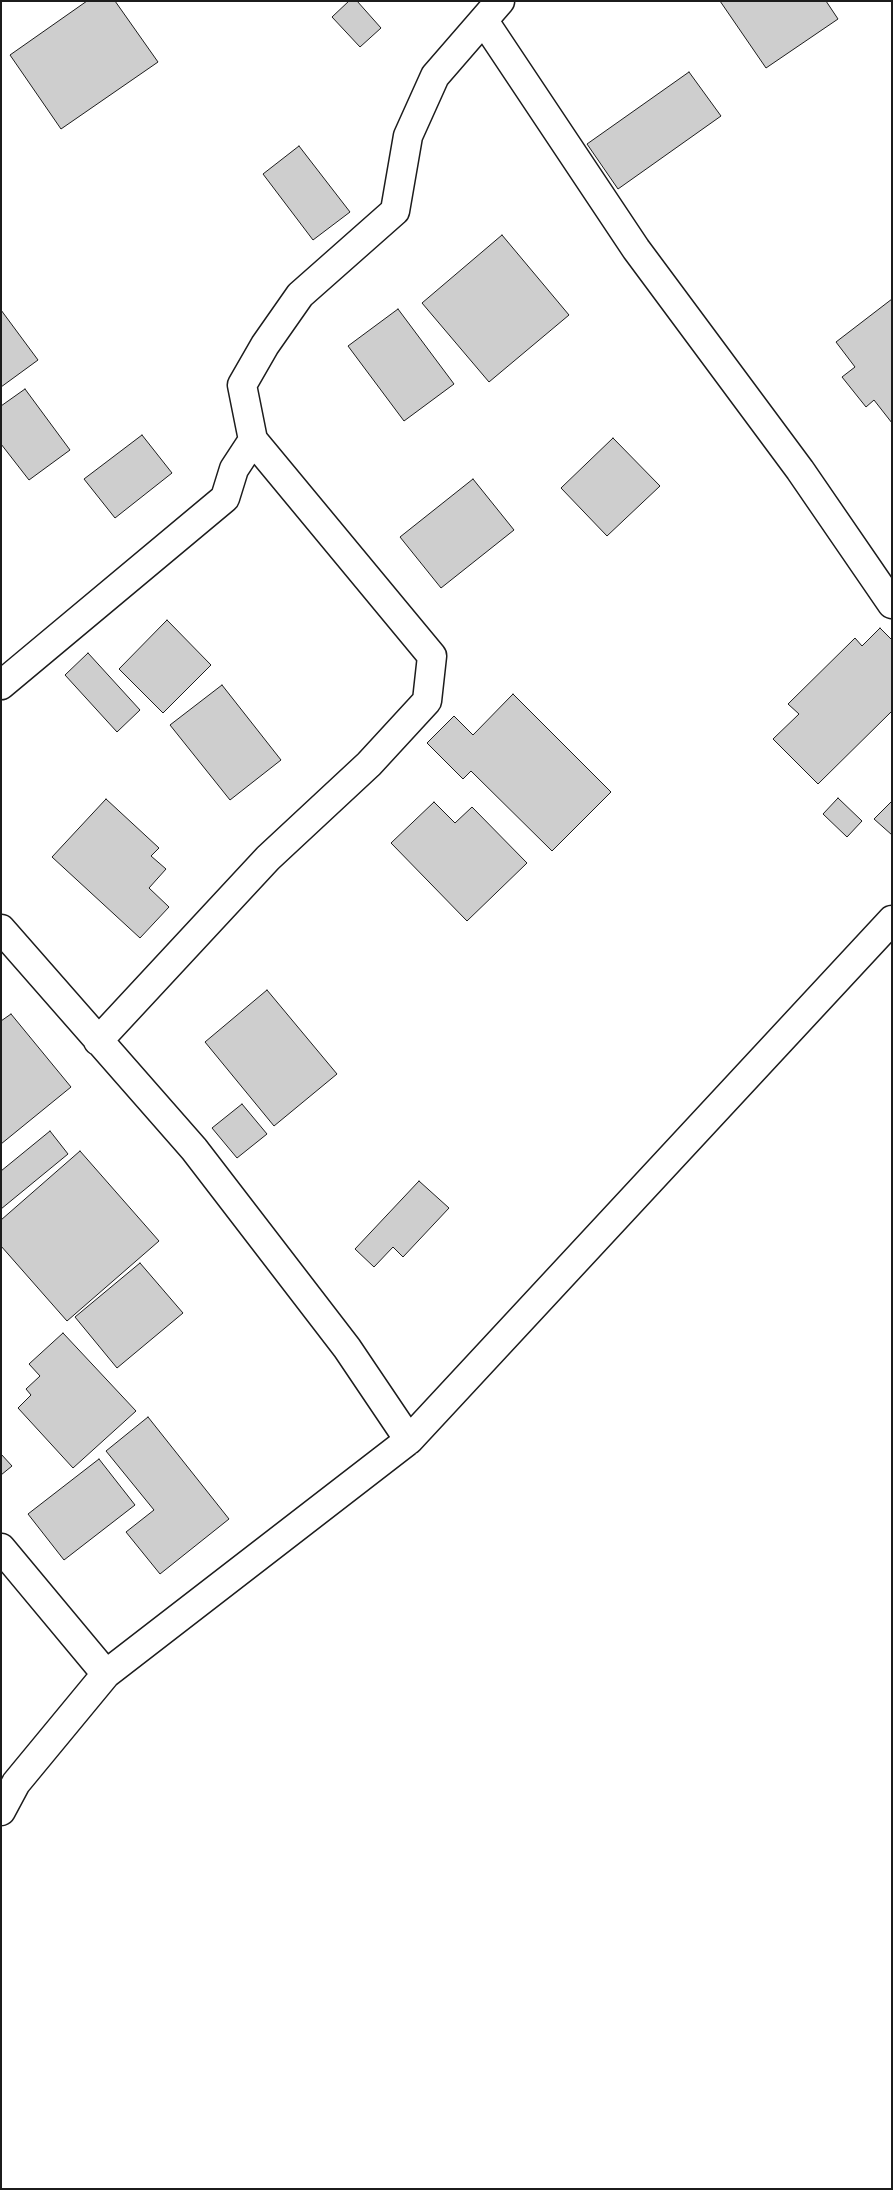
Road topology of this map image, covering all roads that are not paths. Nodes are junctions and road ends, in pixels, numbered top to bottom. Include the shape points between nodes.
1 (492, 11) edge
2 (253, 440) junction
3 (892, 604) edge
4 (1, 685) edge
5 (892, 920) edge
6 (1, 929) edge
7 (98, 1041) junction
8 (409, 1440) junction
9 (1, 1548) edge
10 (106, 1674) junction
11 (1, 1811) edge

1 - 2 street via 435,76 408,136 395,211 300,295 242,385
1 - 3 street via 636,248 800,470
2 - 4 street via 234,468 225,498
2 - 7 street via 432,656 426,701 368,764 268,858
5 - 8 street
6 - 7 street
7 - 8 street via 206,1165 347,1348
8 - 10 street
9 - 10 street
10 - 11 street via 16,1783

